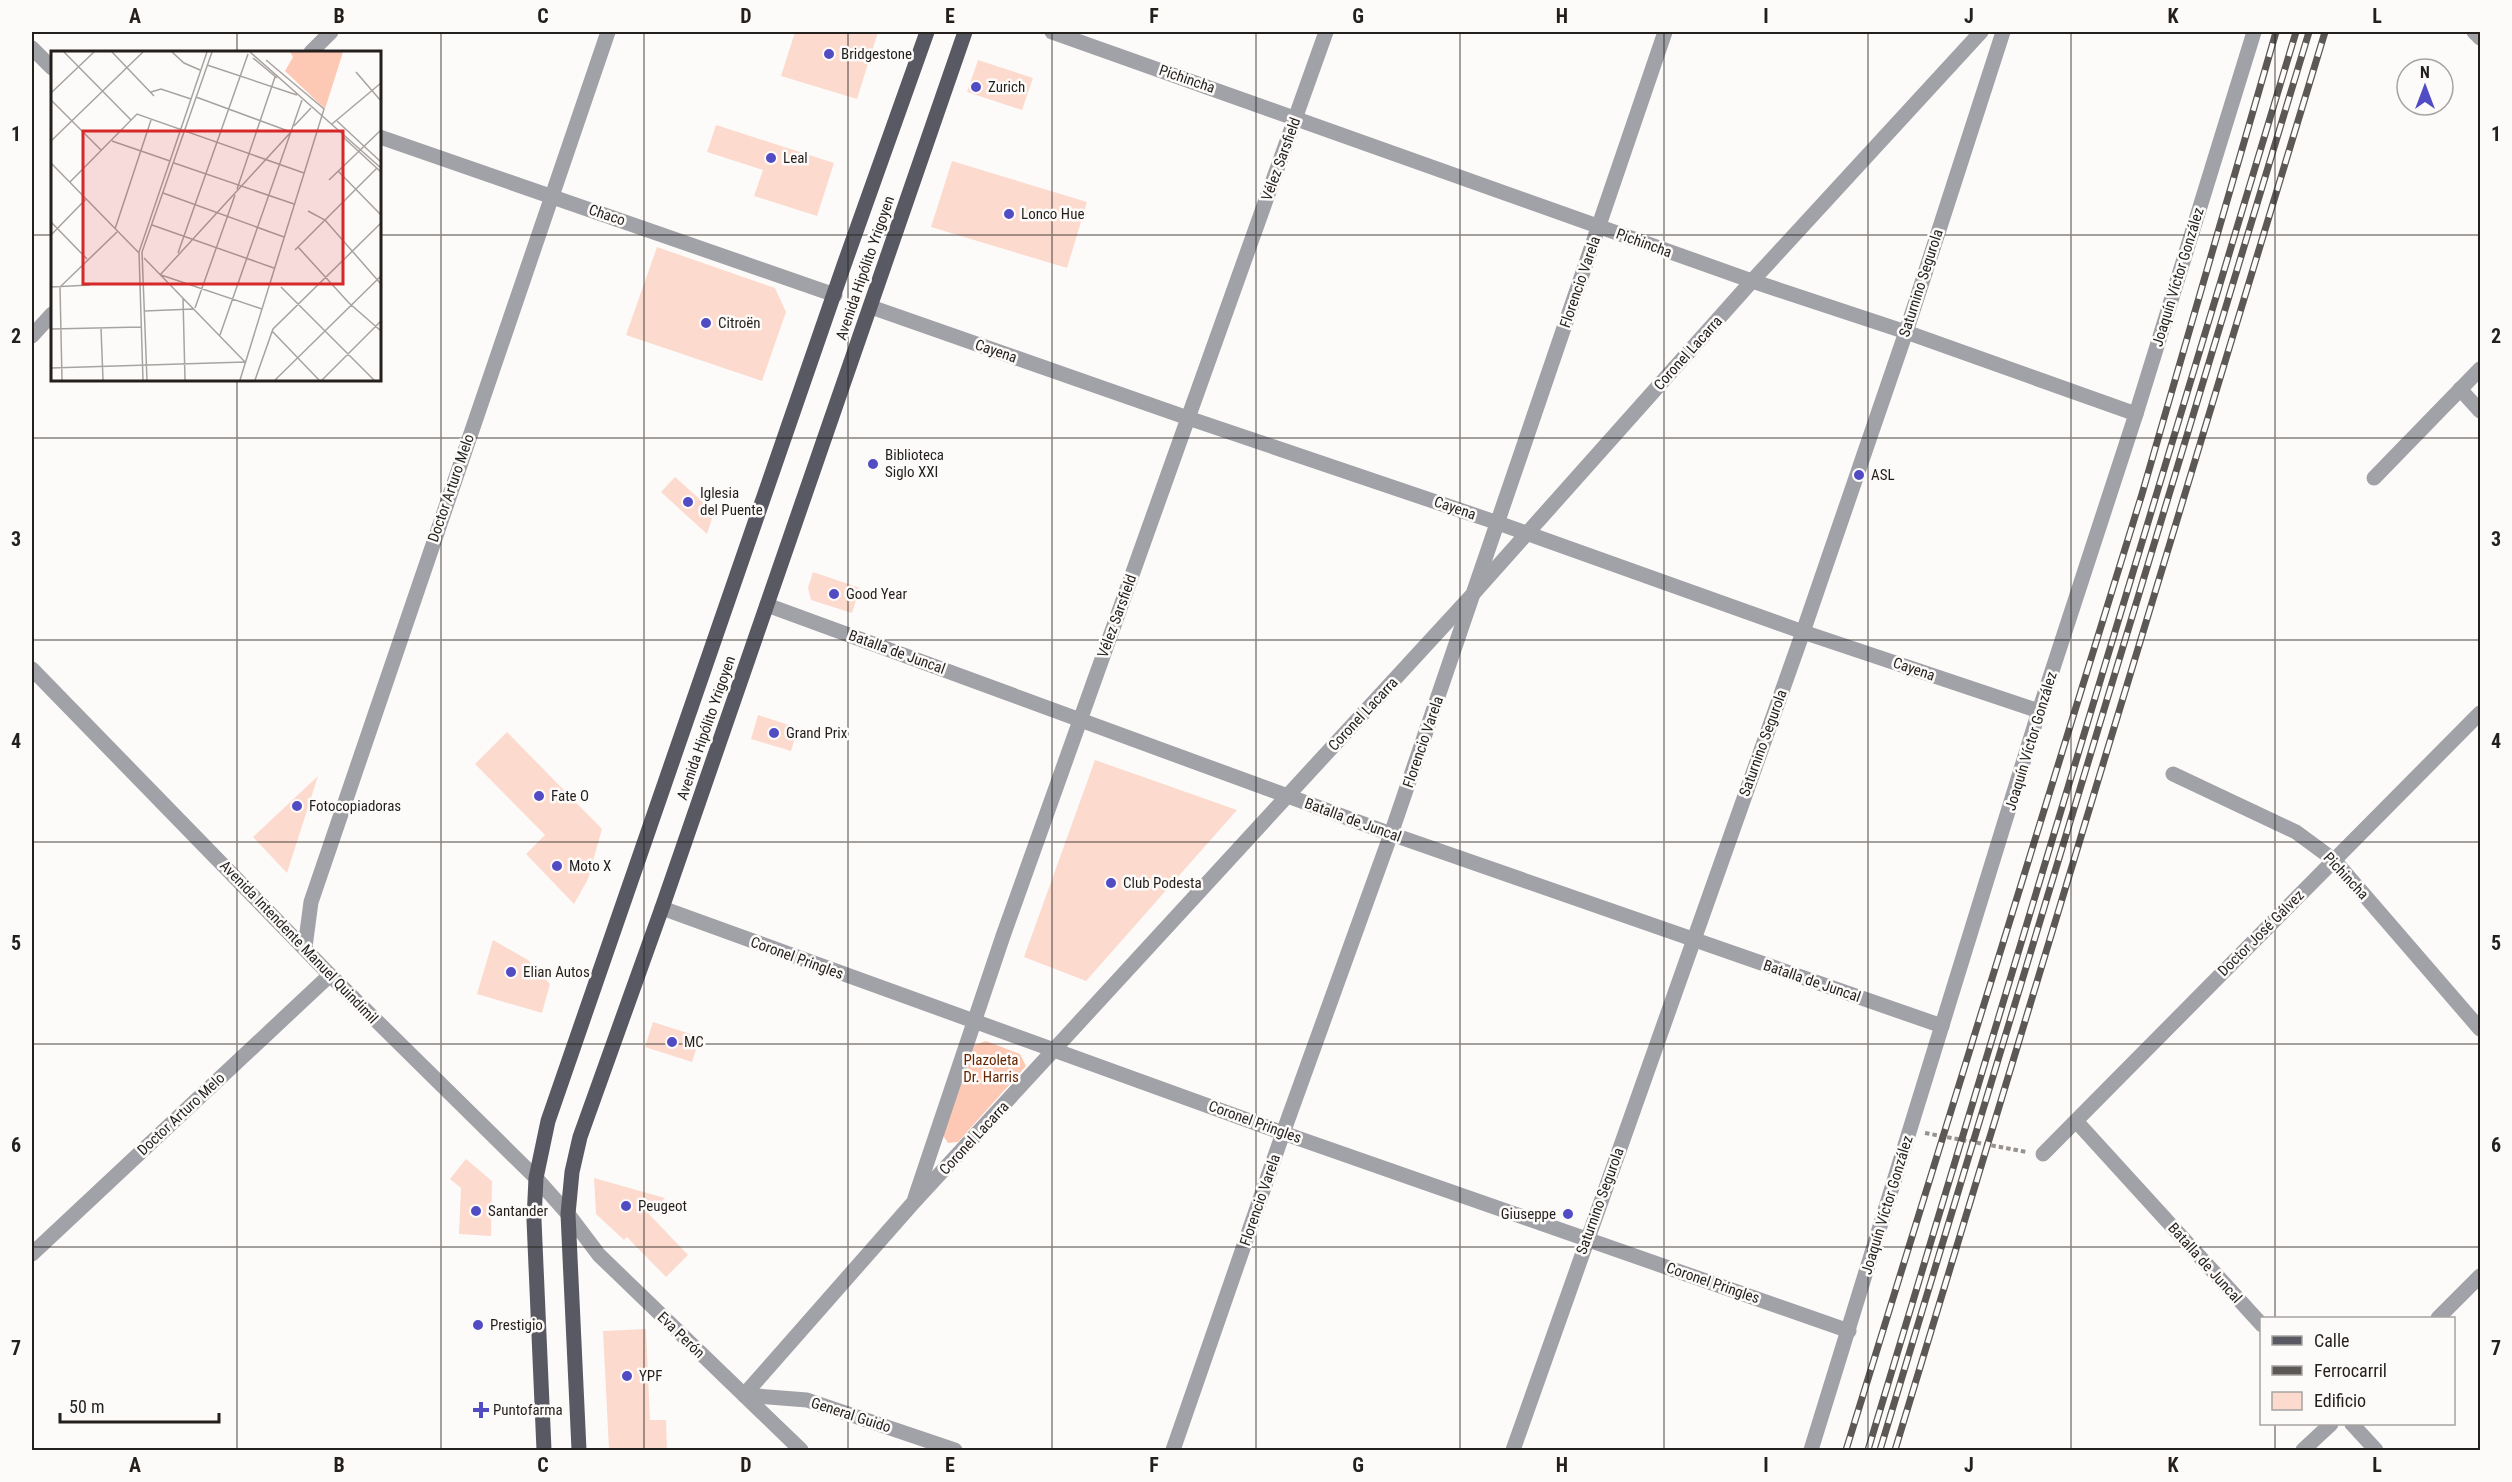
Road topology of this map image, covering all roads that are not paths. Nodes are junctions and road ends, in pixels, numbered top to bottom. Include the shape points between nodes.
1 (331, 32) edge
2 (608, 32) edge
3 (927, 32) edge
4 (965, 32) edge
5 (1052, 32) edge
6 (1326, 32) edge
7 (1665, 32) edge
8 (1981, 32) edge
9 (2002, 32) edge
10 (2254, 32) edge
11 (2474, 32) edge
12 (2481, 38) edge
13 (32, 48) edge
14 (312, 51) edge
15 (51, 67) edge
16 (1296, 117) junction
17 (381, 137) edge
18 (550, 195) junction
19 (1599, 226) junction
20 (1752, 281) junction
21 (835, 295) junction
22 (871, 307) junction
23 (51, 315) edge
24 (1906, 332) junction
25 (32, 336) edge
26 (2481, 369) edge
27 (2460, 389) junction
28 (2481, 411) edge
29 (2136, 414) junction
30 (1188, 418) junction
31 (2374, 478) dead end
32 (1498, 523) junction
33 (1527, 533) junction
34 (1473, 594) junction
35 (768, 605) junction
36 (1803, 632) junction
37 (32, 669) edge
38 (2039, 711) junction
39 (2481, 713) edge
40 (1080, 719) junction
41 (2173, 774) dead end
42 (1286, 796) junction
43 (1391, 834) junction
44 (2334, 860) junction
45 (662, 908) junction
46 (1693, 940) junction
47 (305, 947) junction
48 (330, 975) junction
49 (975, 1022) junction
50 (1942, 1026) junction
51 (2481, 1029) edge
52 (1055, 1050) junction
53 (2076, 1121) junction
54 (1283, 1133) junction
55 (2043, 1154) road end
56 (536, 1178) junction
57 (914, 1203) junction
58 (568, 1214) junction
59 (32, 1232) edge
60 (1587, 1239) junction
61 (37, 1249) edge
62 (2481, 1276) edge
63 (2439, 1317) edge
64 (2260, 1323) edge
65 (1849, 1331) junction
66 (744, 1395) junction
67 (2330, 1425) edge
68 (2353, 1425) edge
69 (544, 1450) edge
70 (579, 1450) edge
71 (801, 1450) edge
72 (955, 1450) edge
73 (1173, 1450) edge
74 (1513, 1450) edge
75 (1810, 1450) edge
76 (2303, 1450) edge
77 (2376, 1450) edge

1 - 14 street
2 - 18 street, Doctor Arturo Melo
3 - 21 main road, Avenida Hipólito Yrigoyen
4 - 22 main road, Avenida Hipólito Yrigoyen
5 - 16 street, Pichincha
6 - 16 street, Vélez Sarsfield
7 - 19 street, Florencio Varela
8 - 20 street, Coronel Lacarra
9 - 24 street, Saturnino Segurola
10 - 29 street, Joaquín Víctor González
11 - 12 street
13 - 15 street
16 - 19 street, Pichincha
16 - 30 street, Vélez Sarsfield
17 - 18 street, Chaco
18 - 21 street, Chaco
18 - 47 street, Doctor Arturo Melo via 311,902
19 - 20 street, Pichincha
19 - 32 street, Florencio Varela
20 - 24 street, Pichincha
20 - 33 street, Coronel Lacarra
21 - 56 main road, Avenida Hipólito Yrigoyen via 548,1121
22 - 30 street, Cayena
22 - 35 main road, Avenida Hipólito Yrigoyen
23 - 25 street
24 - 29 street, Pichincha
24 - 36 street, Saturnino Segurola
26 - 27 street
27 - 28 street
27 - 31 street
29 - 38 street, Joaquín Víctor González
30 - 32 street, Cayena
30 - 40 street, Vélez Sarsfield
32 - 33 street, Cayena
32 - 34 street, Florencio Varela
33 - 34 street, Coronel Lacarra
33 - 36 street, Cayena
34 - 42 street, Coronel Lacarra
34 - 43 street, Florencio Varela
35 - 40 street, Batalla de Juncal
35 - 45 main road, Avenida Hipólito Yrigoyen
36 - 38 street, Cayena
36 - 46 street, Saturnino Segurola
37 - 47 street, Avenida Intendente Manuel Quindimil
38 - 50 street, Joaquín Víctor González
39 - 44 street, Doctor José Gálvez
40 - 42 street, Batalla de Juncal
40 - 49 street, Vélez Sarsfield
41 - 44 street, Pichincha via 2296,832
42 - 43 street, Batalla de Juncal
42 - 52 street, Coronel Lacarra
43 - 46 street, Batalla de Juncal
43 - 54 street, Florencio Varela
44 - 51 street, Pichincha
44 - 53 street, Doctor José Gálvez
45 - 49 street, Coronel Pringles
45 - 58 main road, Avenida Hipólito Yrigoyen via 580,1137
46 - 50 street, Batalla de Juncal
46 - 60 street, Saturnino Segurola
47 - 48 street, Avenida Intendente Manuel Quindimil
48 - 56 street, Avenida Intendente Manuel Quindimil
48 - 61 street, Doctor Arturo Melo
49 - 52 street, Coronel Pringles
49 - 57 street, Vélez Sarsfield
50 - 65 street, Joaquín Víctor González
52 - 54 street, Coronel Pringles
52 - 57 street, Coronel Lacarra
53 - 55 street, Doctor José Gálvez
53 - 64 street, Batalla de Juncal
54 - 60 street, Coronel Pringles
54 - 73 street, Florencio Varela
56 - 58 street, Avenida Intendente Manuel Quindimil
56 - 69 main road, Avenida Hipólito Yrigoyen via 534,1220
57 - 66 street, Coronel Lacarra
58 - 66 street, Eva Perón via 599,1255
58 - 70 main road, Avenida Hipólito Yrigoyen
59 - 61 street
60 - 65 street, Coronel Pringles
60 - 74 street, Saturnino Segurola
62 - 63 street
65 - 75 street, Joaquín Víctor González
66 - 71 street, Eva Perón
66 - 72 street, General Guido via 807,1400
67 - 76 street
68 - 77 street

